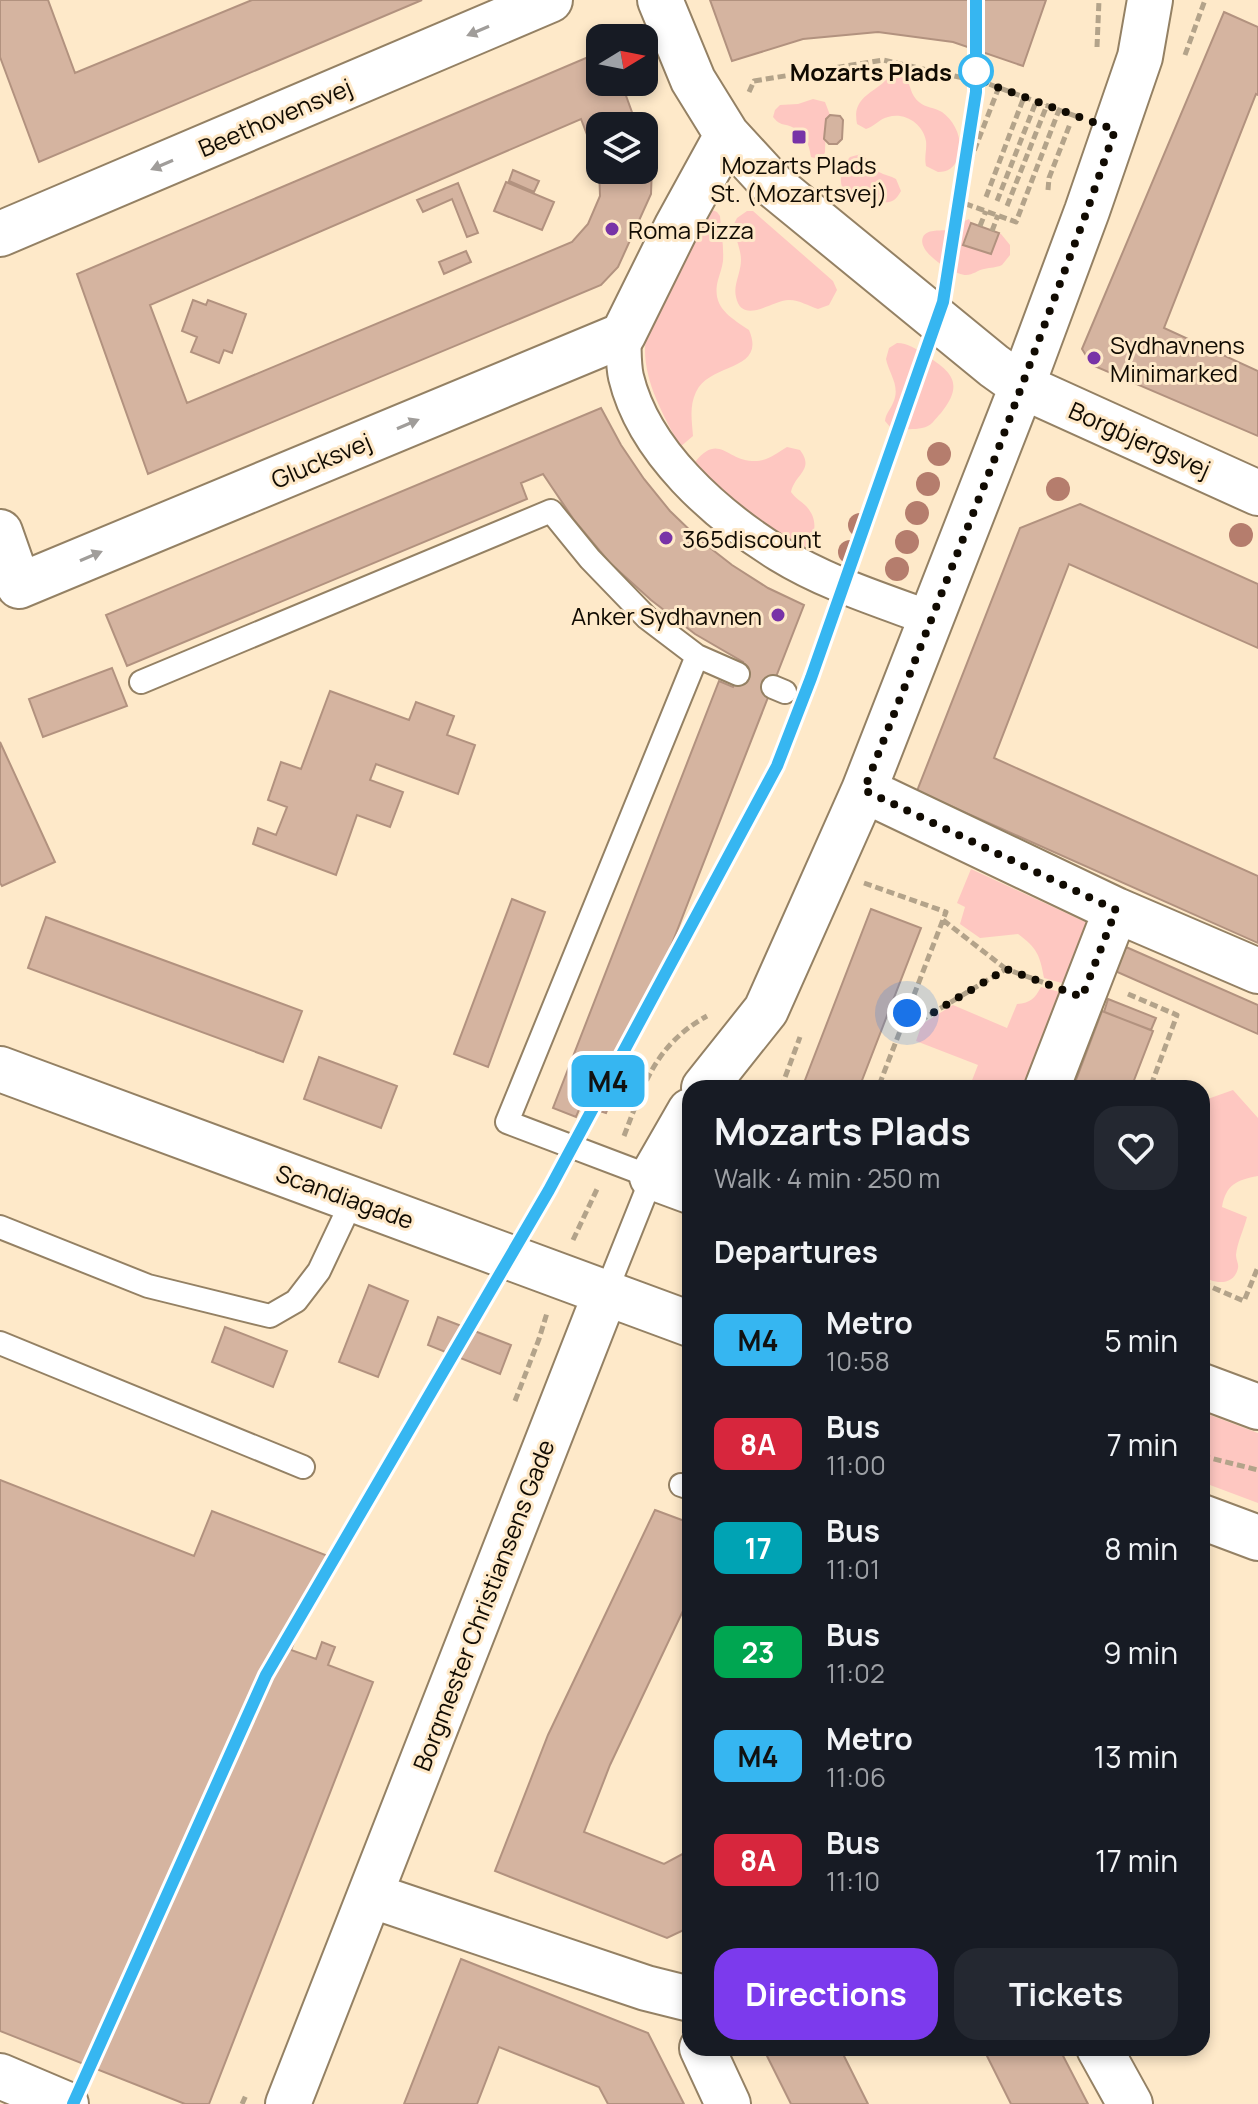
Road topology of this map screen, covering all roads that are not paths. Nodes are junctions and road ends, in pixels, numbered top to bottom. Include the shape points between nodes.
1 (550, 0) edge
2 (660, 0) edge
3 (1150, 0) edge
4 (727, 135) junction
5 (0, 234) edge
6 (623, 335) junction
7 (1022, 386) junction
8 (1258, 493) edge
9 (0, 532) edge
10 (932, 619) junction
11 (697, 656) junction
12 (738, 674) dead end
13 (141, 682) dead end
14 (864, 790) junction
15 (1116, 910) junction
16 (1258, 971) edge
17 (0, 1069) edge
18 (710, 1080) edge
19 (1050, 1080) edge
20 (682, 1142) edge
21 (671, 1184) edge
22 (353, 1199) junction
23 (0, 1227) edge
24 (606, 1292) junction
25 (682, 1321) edge
26 (0, 1343) edge
27 (1210, 1389) edge
28 (1258, 1407) edge
29 (303, 1467) dead end
30 (1210, 1520) edge
31 (1258, 1538) edge
32 (370, 1895) junction
33 (682, 1997) edge
34 (706, 2056) edge
35 (1103, 2056) edge
36 (0, 2076) edge
37 (66, 2104) edge
38 (288, 2104) edge
39 (728, 2104) edge
40 (1130, 2104) edge

1 -> 5 street, Beethovensvej
2 - 4 street via 693,80
3 - 7 street via 1140,57
4 - 6 street
4 - 7 street via 773,185
9 -> 6 street, Glucksvej via 19,586
6 - 10 street via 625,375 636,408 657,446 696,489 781,555 836,583
7 - 8 street, Borgbjergsvej
7 - 10 street
10 - 14 street
11 - 12 lane
11 - 13 lane via 647,618 551,511
11 - 21 lane via 507,1122
14 - 15 street
14 - 18 street via 766,1010
15 - 16 street
15 - 19 street
17 - 22 street, Scandiagade
20 - 21 street, Borgmester Christiansens Gade
21 - 24 lane, Borgmester Christiansens Gade
22 - 23 lane via 319,1271 296,1301 270,1316 148,1286
22 - 24 street, Scandiagade
24 - 25 street, Scandiagade
24 - 32 street, Borgmester Christiansens Gade
26 - 29 lane
27 - 28 street
30 - 31 street
32 - 33 street
32 - 38 street, Borgmester Christiansens Gade
34 - 39 street
35 - 40 street
36 - 37 street

